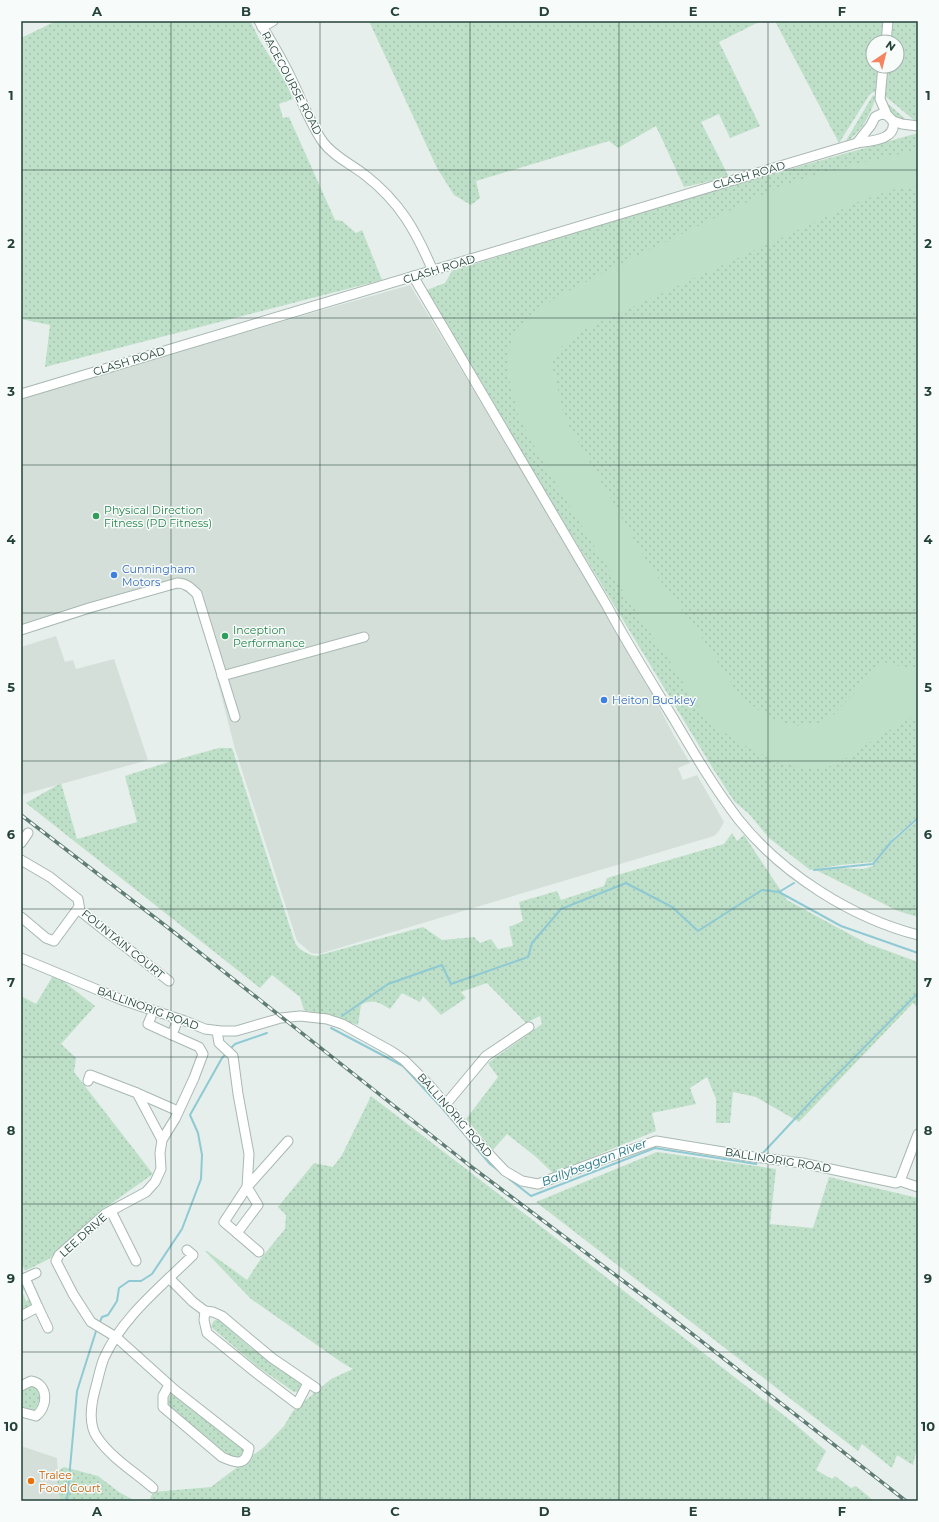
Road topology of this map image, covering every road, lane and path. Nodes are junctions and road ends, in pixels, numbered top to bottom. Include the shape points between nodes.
1 (273, 21) edge
2 (888, 21) edge
3 (260, 24) edge
4 (887, 34) edge
5 (882, 74) edge
6 (880, 99) junction
7 (890, 118) junction
8 (874, 121) junction
9 (916, 126) edge
10 (893, 131) junction
11 (882, 137) junction
12 (857, 143) junction
13 (433, 270) junction
14 (413, 276) junction
15 (21, 394) edge
16 (21, 630) edge
17 (364, 638) dead end
18 (222, 676) junction
19 (235, 717) dead end
20 (28, 833) dead end
21 (21, 843) edge
22 (21, 860) edge
23 (79, 906) junction
24 (21, 917) edge
25 (918, 935) edge
26 (21, 958) edge
27 (169, 981) dead end
28 (151, 1017) dead end
29 (178, 1019) junction
30 (529, 1027) dead end
31 (217, 1031) junction
32 (172, 1035) junction
33 (88, 1081) dead end
34 (137, 1093) junction
35 (446, 1104) junction
36 (178, 1111) junction
37 (918, 1134) edge
38 (162, 1140) junction
39 (288, 1142) dead end
40 (900, 1182) junction
41 (247, 1187) junction
42 (918, 1188) edge
43 (111, 1211) junction
44 (237, 1233) junction
45 (188, 1250) dead end
46 (260, 1252) dead end
47 (136, 1261) dead end
48 (36, 1273) dead end
49 (169, 1278) junction
50 (23, 1279) edge
51 (38, 1307) junction
52 (205, 1311) junction
53 (21, 1316) edge
54 (48, 1328) dead end
55 (116, 1337) junction
56 (308, 1382) junction
57 (169, 1385) junction
58 (21, 1386) edge
59 (316, 1388) dead end
60 (21, 1412) edge
61 (154, 1488) dead end

1 - 3 street
2 - 4 street
3 - 13 street, RACECOURSE ROAD via 322,140 336,155 364,174 391,198 415,233
5 - 6 street
6 - 7 street
6 - 8 street
7 - 8 street via 881,114
7 - 9 street via 902,124
7 - 10 street via 894,126
8 - 11 street via 872,130
8 - 12 street
9 - 10 street
10 - 11 street
11 - 12 street, CLASH ROAD
12 - 13 street, CLASH ROAD
13 - 14 street, CLASH ROAD
14 - 15 street, CLASH ROAD
14 - 25 street via 627,642 726,803 753,836 816,888 866,917
16 - 18 street via 181,583 197,594
17 - 18 street
18 - 19 street
20 - 21 street
22 - 23 street, FOUNTAIN COURT via 50,877 78,899
23 - 24 street, FOUNTAIN COURT via 54,941 46,938
23 - 27 street, FOUNTAIN COURT via 80,912
26 - 29 street, BALLINORIG ROAD via 122,1000
28 - 32 street, LEE DRIVE via 148,1024
29 - 31 street, BALLINORIG ROAD
29 - 32 street
30 - 35 street via 486,1056
31 - 35 street, BALLINORIG ROAD via 236,1030 281,1018 300,1016 331,1020 404,1060
31 - 41 street via 219,1042 233,1056 249,1154
32 - 36 street, LEE DRIVE via 199,1047 203,1054
33 - 34 street via 90,1075
34 - 36 street
34 - 38 street
35 - 40 street, BALLINORIG ROAD via 506,1172 522,1181 538,1184 656,1141 802,1163
36 - 38 street, LEE DRIVE
37 - 40 street
38 - 43 street, LEE DRIVE via 161,1169 155,1182 146,1192
39 - 41 street
40 - 42 street, BALLINORIG ROAD
41 - 44 street via 258,1205
41 - 44 street via 224,1222
43 - 47 street, LEE DRIVE
43 - 55 street, LEE DRIVE via 59,1255 56,1261 91,1322
44 - 46 street
45 - 49 street via 192,1255
48 - 50 street
49 - 52 street
49 - 55 street via 134,1312
50 - 51 street
51 - 53 street
51 - 54 street
52 - 56 street via 222,1316 272,1358
52 - 56 street via 207,1333 296,1404
55 - 57 street
55 - 61 street via 104,1359 92,1402 91,1421 96,1436 111,1453
56 - 59 street
57 - 57 street via 250,1448 248,1454 240,1462 233,1463 222,1457 163,1407 163,1396
58 - 60 street via 31,1381 37,1382 41,1385 45,1397 40,1413 36,1416

